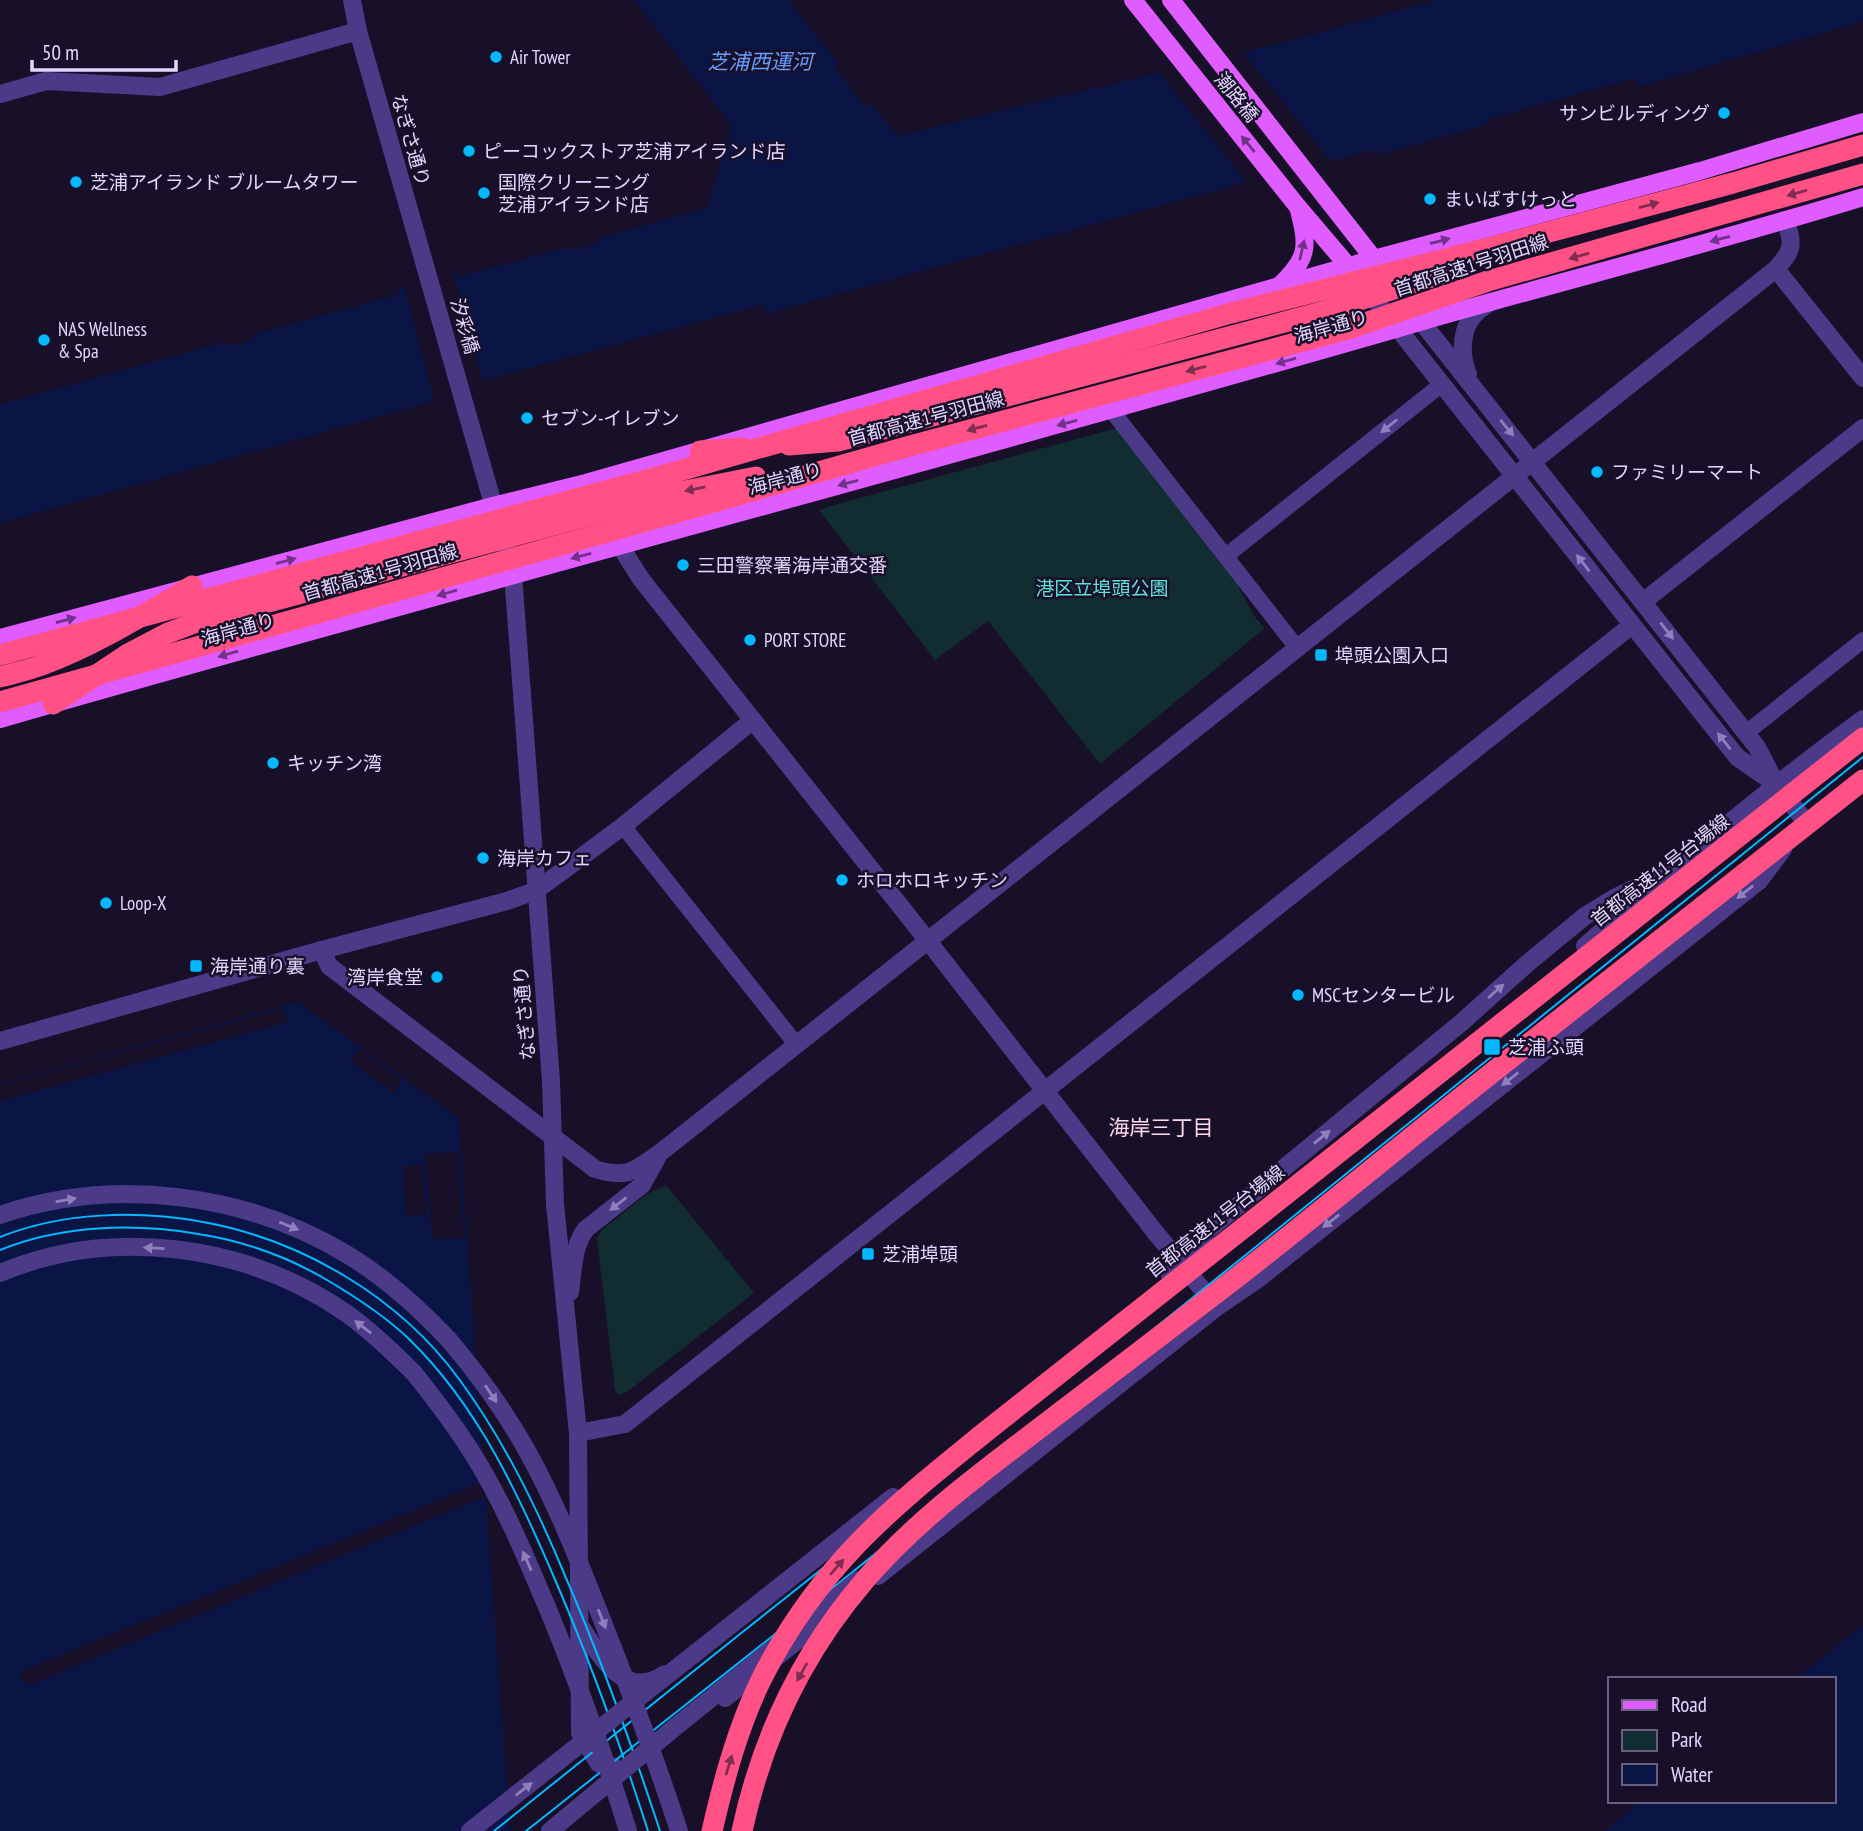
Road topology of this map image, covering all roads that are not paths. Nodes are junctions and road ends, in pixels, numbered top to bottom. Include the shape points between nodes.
1 (345, 0) edge
2 (352, 0) edge
3 (1133, 0) edge
4 (1171, 0) edge
5 (358, 31) junction
6 (0, 94) edge
7 (1863, 122) edge
8 (1863, 145) edge
9 (1863, 174) edge
10 (1863, 197) edge
11 (1294, 202) junction
12 (1786, 221) junction
13 (1481, 250) junction
14 (1374, 259) junction
15 (424, 260) joint
16 (1349, 267) junction
17 (1776, 269) junction
18 (1279, 286) junction
19 (1491, 302) junction
20 (1422, 322) junction
21 (1399, 328) junction
22 (1863, 379) edge
23 (1442, 384) junction
24 (1478, 392) junction
25 (464, 403) joint
26 (1112, 411) junction
27 (1863, 428) edge
28 (906, 447) junction
29 (699, 451) junction
30 (1534, 462) junction
31 (1515, 476) junction
32 (586, 483) junction
33 (493, 506) junction
34 (618, 545) junction
35 (1226, 556) junction
36 (513, 574) junction
37 (192, 586) junction
38 (1644, 601) junction
39 (1632, 625) junction
40 (0, 638) edge
41 (1863, 640) edge
42 (1298, 649) junction
43 (0, 655) edge
44 (0, 677) edge
45 (0, 702) edge
46 (52, 704) junction
47 (0, 719) edge
48 (1863, 719) edge
49 (753, 720) junction
50 (1746, 733) junction
51 (1863, 738) edge
52 (1863, 778) edge
53 (1786, 788) junction
54 (1804, 821) junction
55 (622, 826) junction
56 (1668, 872) junction
57 (535, 891) junction
58 (928, 941) junction
59 (323, 950) junction
60 (0, 1041) edge
61 (796, 1044) junction
62 (1045, 1091) junction
63 (552, 1137) junction
64 (661, 1152) junction
65 (0, 1215) edge
66 (1182, 1265) junction
67 (0, 1273) edge
68 (1217, 1307) junction
69 (566, 1321) junction
70 (578, 1433) junction
71 (580, 1626) junction
72 (612, 1780) junction
73 (470, 1831) edge
74 (550, 1831) edge
75 (628, 1831) edge
76 (679, 1831) edge
77 (712, 1831) edge
78 (742, 1831) edge

1 - 5 street, なぎさ通り
2 - 5 street, なぎさ通り
11 -> 3 main road, 潮路橋
4 - 14 main road, 潮路橋
5 - 6 street via 160,87 46,81
5 - 15 street, なぎさ通り
14 -> 7 main road
13 -> 8 highway, 首都高速1号羽田線, bridge
9 -> 28 highway, 首都高速1号羽田線, bridge via 1488,281 1348,329
10 - 12 main road, 海岸通り
11 - 16 main road, 潮路橋
18 -> 11 main road via 1304,255 1306,244
12 - 17 street via 1790,250
12 -> 19 main road, 海岸通り
13 - 29 highway, bridge via 1454,270 1322,312 838,441
13 - 43 highway, 首都高速1号羽田線, bridge via 1231,313 665,475
14 - 16 main road
14 - 20 street
15 - 25 street, 汐彩橋
16 - 18 main road
16 - 21 street
17 - 22 street
17 - 30 street
18 - 29 main road
19 - 20 main road, 海岸通り
19 - 24 street via 1468,323 1463,341 1465,368
20 - 21 main road, 海岸通り
20 - 24 street
21 - 23 street
21 -> 26 main road, 海岸通り
23 - 31 street
23 -> 35 street
24 -> 30 street
25 - 33 street, なぎさ通り
26 -> 34 main road, 海岸通り
26 - 35 street
27 - 38 street
28 - 45 highway, 首都高速1号羽田線, bridge
28 -> 46 highway, bridge via 665,495 202,620 128,654
29 - 32 main road
30 - 31 street
30 - 38 street
39 -> 31 street
31 - 42 street
32 - 33 main road
32 - 34 street
33 - 36 street, なぎさ通り
37 -> 33 main road
34 -> 36 main road, 海岸通り
34 - 49 street
35 - 42 street
36 -> 46 main road, 海岸通り
36 - 57 street, なぎさ通り
40 -> 37 main road
37 - 44 highway via 90,645
38 -> 50 street
53 -> 39 street via 1737,757
39 - 62 street
41 - 50 street
42 - 58 street
46 - 47 main road, 海岸通り
48 - 53 highway, bridge
49 - 55 street
49 - 58 street
50 - 53 street
51 - 53 highway, 首都高速11号台場線, bridge
52 - 54 street
52 -> 78 highway, bridge via 901,1542 826,1631 792,1689 760,1765
53 - 54 street
53 - 56 street
77 -> 53 highway, 首都高速11号台場線, bridge via 730,1759 778,1650 859,1542 984,1433
54 -> 68 street, なぎさ通り via 1759,881
54 - 72 street, bridge
55 - 57 street
55 - 61 street
66 -> 56 street via 1207,1231 1461,1023 1528,962 1585,916
73 -> 56 street, bridge via 1408,1090 1573,957
57 - 59 street
57 - 63 street, なぎさ通り
58 - 61 street
58 - 62 street
59 - 60 street
59 - 63 street via 330,966
61 - 64 street
62 - 66 street
62 - 70 street via 625,1424
63 - 64 street via 595,1169 619,1175
63 - 69 street, なぎさ通り
64 -> 69 street via 642,1185 580,1236
65 -> 76 street, bridge via 82,1197 118,1195 224,1204 320,1239 402,1294 470,1365 540,1476 607,1631
66 - 68 street
66 - 71 street via 652,1682 619,1675
72 -> 67 street, bridge via 539,1587 488,1482 454,1425 414,1373 370,1332 291,1282 204,1253 146,1247 87,1249
68 - 71 street, なぎさ通り via 634,1771 599,1764 580,1733
69 - 70 street, なぎさ通り
70 - 71 street, なぎさ通り
72 - 74 street, bridge
72 - 75 street, bridge

